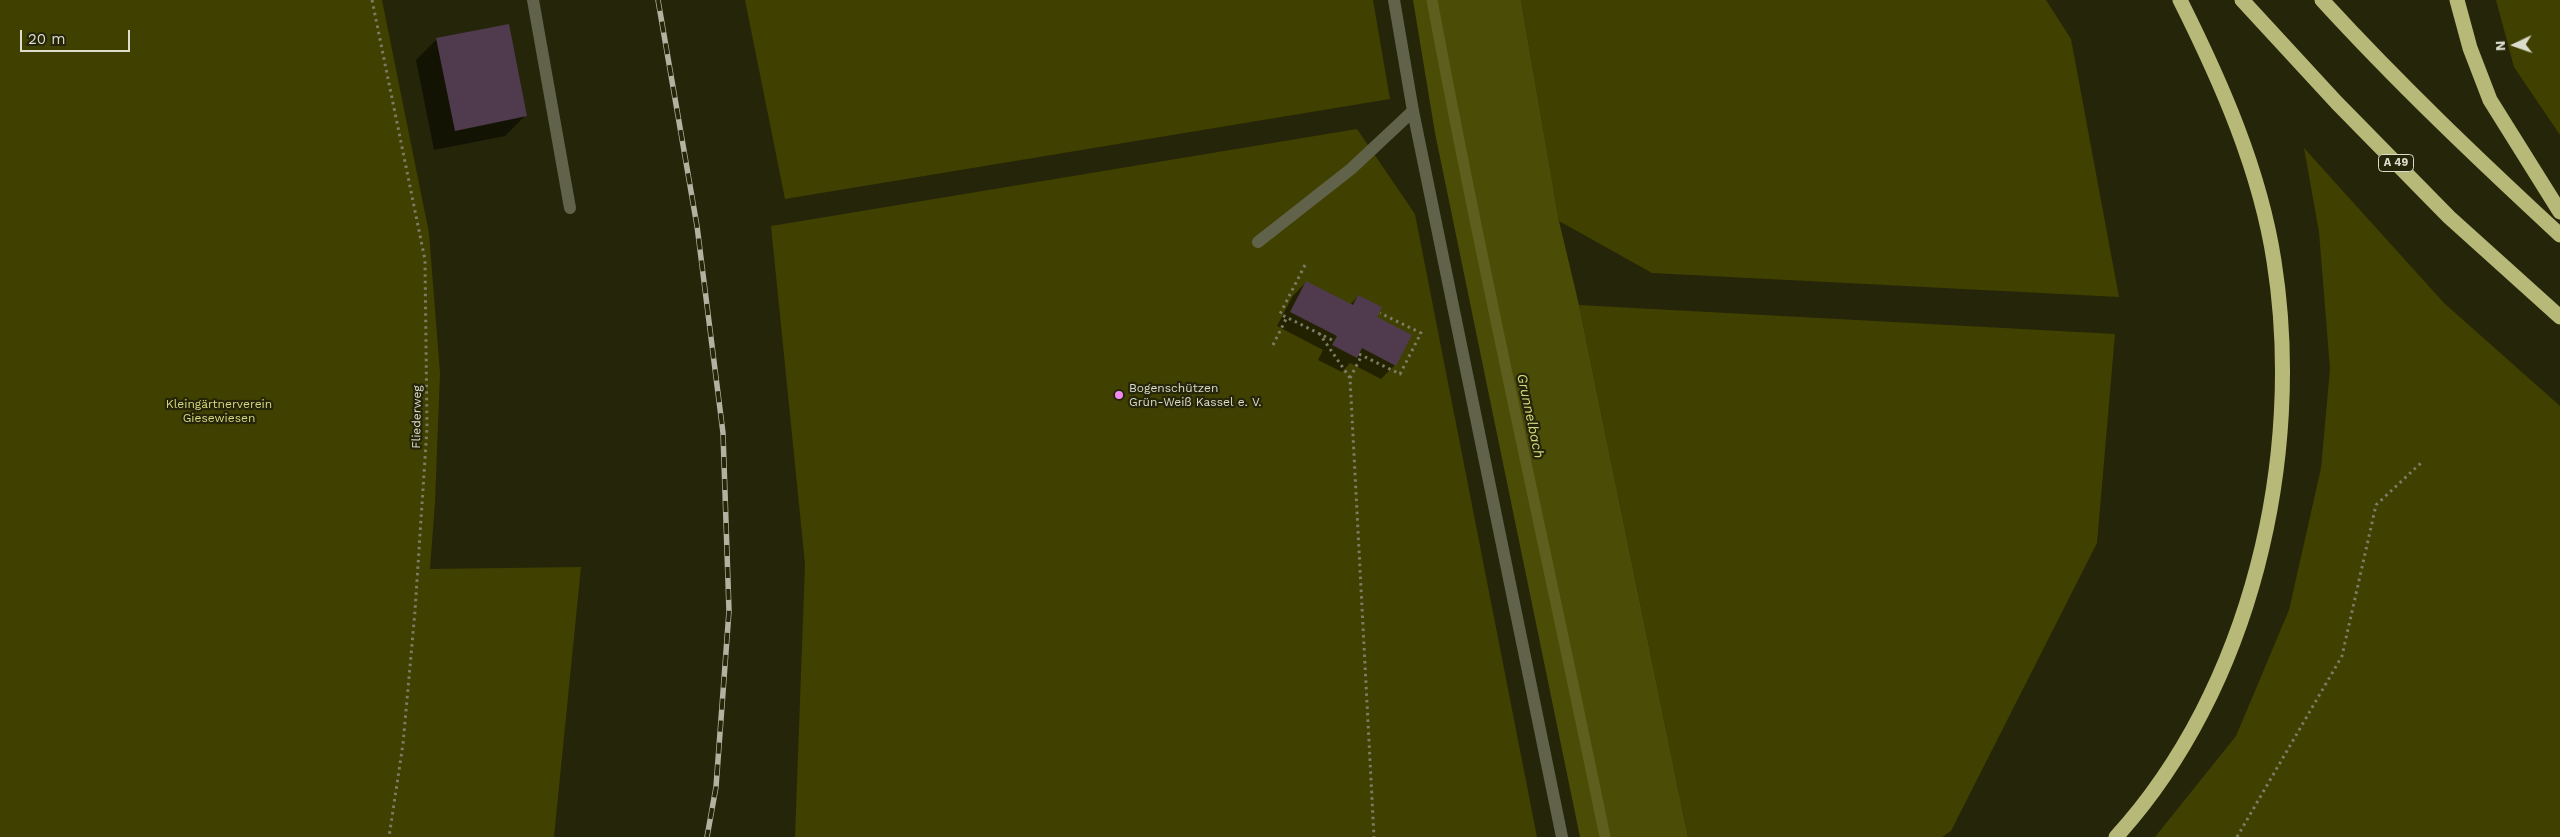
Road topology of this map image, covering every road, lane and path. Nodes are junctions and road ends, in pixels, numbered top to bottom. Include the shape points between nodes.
1 (372, 0) edge
2 (533, 0) edge
3 (1394, 0) edge
4 (2180, 0) edge
5 (2242, 0) edge
6 (2322, 0) edge
7 (2457, 0) edge
8 (1413, 111) junction
9 (570, 208) dead end
10 (2560, 212) edge
11 (2560, 235) edge
12 (1258, 242) dead end
13 (1305, 265) dead end
14 (1380, 312) dead end
15 (1287, 317) junction
16 (2560, 317) edge
17 (1319, 333) junction
18 (1334, 341) dead end
19 (1273, 345) dead end
20 (1350, 378) junction
21 (2422, 462) dead end
22 (389, 837) edge
23 (1374, 837) edge
24 (1562, 837) edge
25 (2116, 837) edge
26 (2237, 837) edge

1 - 22 path, Fliederweg via 425,260 427,428 404,744
2 - 9 lane
3 - 8 lane
4 - 25 highway via 2232,113 2260,195 2274,260 2282,329 2281,399 2274,484 2266,532 2253,586 2235,639 2213,690 2186,739 2156,786
5 - 16 highway, A 49 via 2337,104 2449,217
6 - 11 highway via 2375,58
7 - 10 highway via 2470,48 2490,100
8 - 12 lane via 1351,169
8 - 24 lane
13 - 15 path via 1280,314
14 - 20 path via 1421,334 1400,374 1361,354
15 - 17 path
15 - 19 path
17 - 18 path
17 - 20 path
20 - 23 path
21 - 26 path via 2376,505 2342,656

